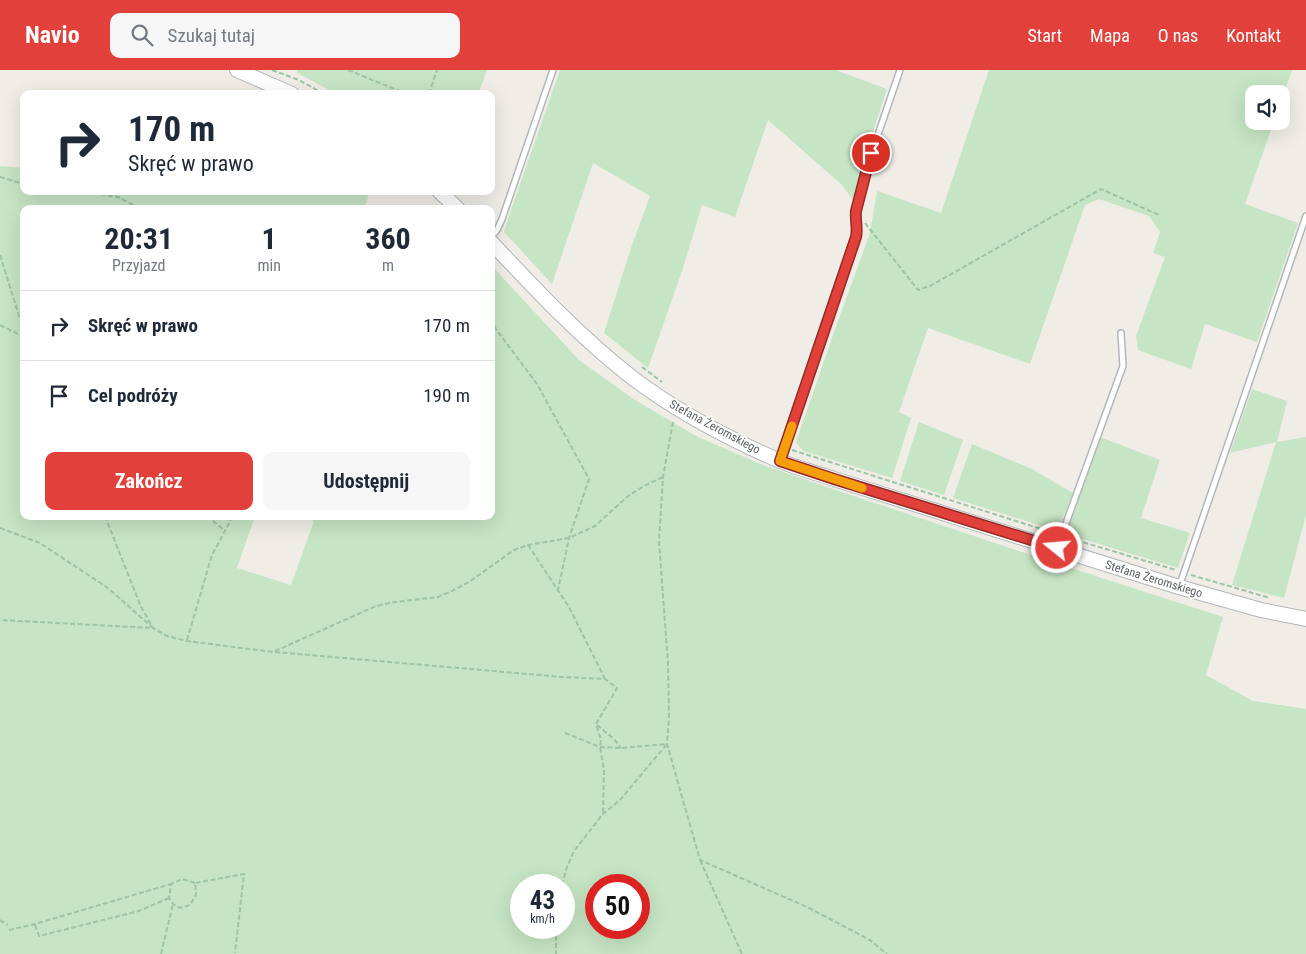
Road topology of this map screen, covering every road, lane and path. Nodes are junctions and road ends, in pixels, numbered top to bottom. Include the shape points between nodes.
1 (238, 70) edge
2 (272, 70) edge
3 (348, 70) edge
4 (437, 70) edge
5 (553, 70) edge
6 (900, 70) edge
7 (283, 90) edge
8 (317, 90) edge
9 (398, 90) edge
10 (430, 90) edge
11 (0, 177) edge
12 (20, 183) edge
13 (110, 195) edge
14 (443, 195) edge
15 (134, 205) edge
16 (454, 205) edge
17 (856, 211) junction
18 (1159, 215) dead end
19 (1306, 216) edge
20 (495, 232) edge
21 (495, 246) edge
22 (0, 255) edge
23 (20, 319) edge
24 (0, 325) edge
25 (495, 327) edge
26 (1121, 333) dead end
27 (20, 335) edge
28 (638, 364) dead end
29 (667, 386) dead end
30 (677, 407) junction
31 (783, 454) junction
32 (663, 478) junction
33 (107, 520) edge
34 (212, 520) edge
35 (231, 520) edge
36 (0, 528) edge
37 (225, 531) junction
38 (569, 538) junction
39 (1059, 542) junction
40 (528, 545) junction
41 (1183, 572) junction
42 (1178, 587) junction
43 (558, 590) junction
44 (1272, 599) dead end
45 (1306, 619) edge
46 (0, 620) edge
47 (153, 628) junction
48 (187, 641) junction
49 (273, 652) junction
50 (605, 679) junction
51 (596, 724) junction
52 (565, 733) dead end
53 (667, 744) junction
54 (600, 747) junction
55 (621, 748) junction
56 (603, 814) junction
57 (700, 860) junction
58 (565, 874) edge
59 (196, 883) junction
60 (171, 884) junction
61 (169, 898) junction
62 (173, 904) junction
63 (0, 920) edge
64 (35, 924) junction
65 (8, 925) dead end
66 (10, 930) dead end
67 (556, 939) edge
68 (235, 953) edge
69 (161, 954) edge
70 (556, 954) edge
71 (742, 954) edge
72 (887, 954) edge

1 - 7 main road
2 - 8 path
3 - 9 path
4 - 10 path
5 - 20 lane
6 - 17 lane via 866,167
11 - 12 path
13 - 15 path
14 - 16 main road
17 - 18 path via 918,290 1101,189
17 - 31 lane via 856,237
19 - 41 lane
21 - 30 main road, Stefana Żeromskiego via 598,350 635,380
22 - 23 path
24 - 27 path
25 - 38 path via 536,384 589,479
26 - 39 lane via 1123,366
28 - 29 path
30 - 31 main road, Stefana Żeromskiego via 727,436
30 - 32 path
31 - 39 path
31 - 39 main road, Stefana Żeromskiego via 842,482
32 - 38 path via 628,496 594,526
32 - 53 path via 659,541 668,664
33 - 47 path via 141,607
34 - 37 path
35 - 37 path
36 - 47 path via 40,543 108,588
37 - 48 path via 212,555
38 - 40 path
38 - 43 path
39 - 41 path
39 - 42 main road, Stefana Żeromskiego
40 - 43 path
40 - 49 path via 514,550 454,590 438,596 376,606
41 - 42 lane
41 - 44 path
42 - 45 main road, Stefana Żeromskiego
43 - 50 path
46 - 47 path
47 - 48 path
48 - 49 path
49 - 50 path
50 - 51 path via 617,688
51 - 54 path
51 - 55 path
52 - 54 path
53 - 55 path
53 - 56 path via 620,800
53 - 57 path
54 - 55 path
54 - 56 path via 604,770
56 - 58 path via 574,851
57 - 71 path
57 - 72 path via 807,907 870,940
59 - 60 path via 182,879
59 - 62 path via 196,896 190,905 180,908
59 - 68 path via 244,874
60 - 61 path
60 - 64 path
61 - 62 path
61 - 64 path via 139,911 39,936
62 - 69 path
63 - 65 path
64 - 66 path
67 - 70 path

